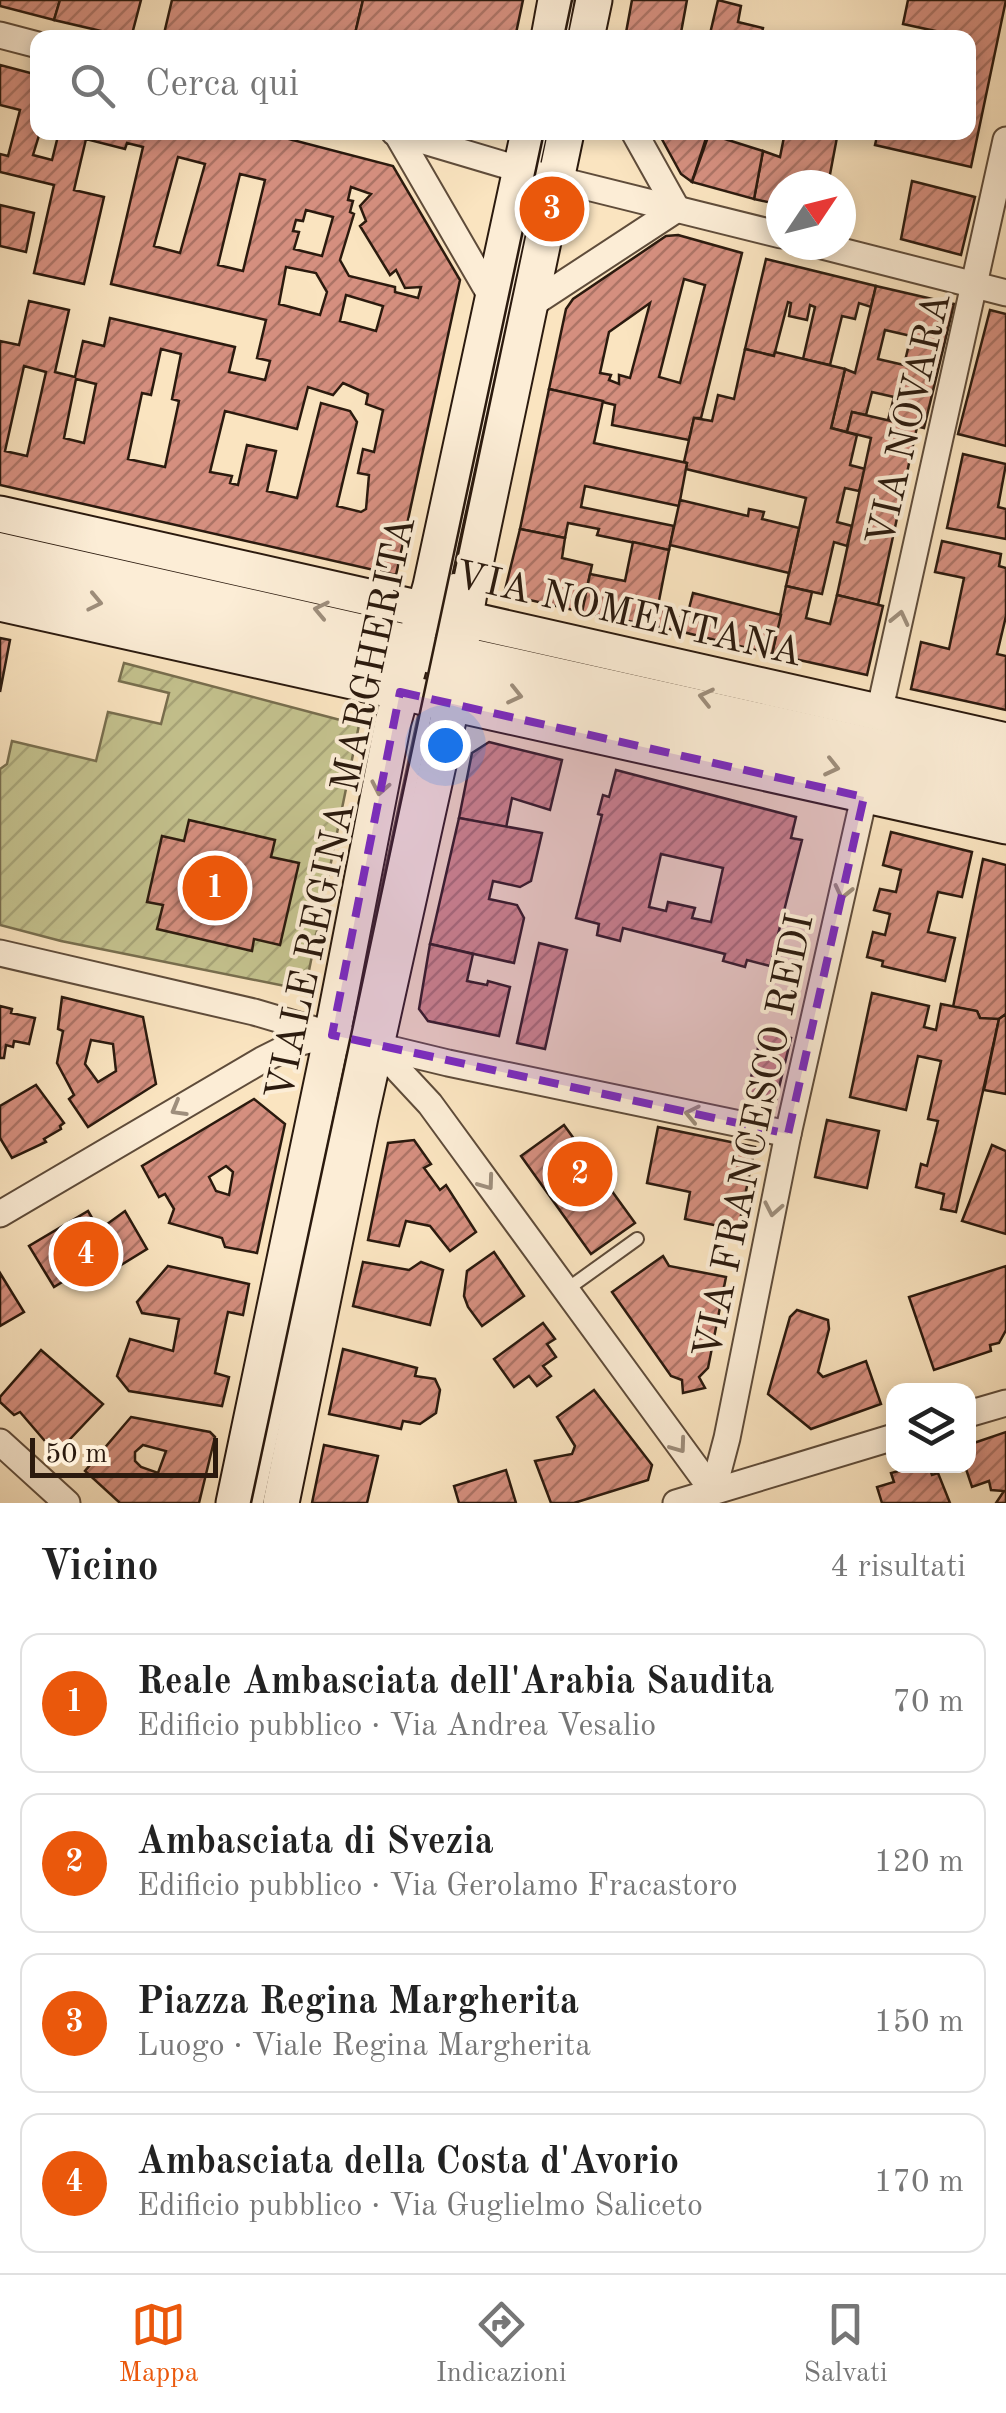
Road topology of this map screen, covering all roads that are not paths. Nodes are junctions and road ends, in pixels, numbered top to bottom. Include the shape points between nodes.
1 (556, 0) edge
2 (594, 0) edge
3 (550, 30) edge
4 (588, 30) edge
5 (0, 35) edge
6 (30, 43) edge
7 (407, 140) edge
8 (428, 140) edge
9 (560, 140) edge
10 (638, 140) edge
11 (1006, 140) edge
12 (538, 168) edge
13 (677, 209) junction
14 (766, 232) edge
15 (856, 255) edge
16 (975, 285) junction
17 (1006, 293) edge
18 (492, 298) junction
19 (529, 306) junction
20 (0, 514) edge
21 (0, 540) edge
22 (0, 558) edge
23 (456, 570) dead end
24 (0, 580) edge
25 (0, 603) edge
26 (436, 657) junction
27 (879, 713) junction
28 (1006, 741) edge
29 (1006, 764) edge
30 (1006, 785) edge
31 (864, 797) junction
32 (1006, 806) edge
33 (1006, 826) edge
34 (0, 953) edge
35 (354, 1041) junction
36 (448, 1063) junction
37 (430, 1104) junction
38 (788, 1134) junction
39 (0, 1214) edge
40 (637, 1239) dead end
41 (565, 1290) junction
42 (1006, 1403) edge
43 (976, 1412) edge
44 (886, 1439) edge
45 (0, 1442) edge
46 (713, 1491) junction
47 (67, 1503) edge
48 (234, 1503) edge
49 (256, 1503) edge
50 (281, 1503) edge
51 (676, 1503) edge

1 - 3 main road
2 - 4 main road
5 - 6 street
7 - 18 street
8 - 12 street
9 - 12 main road, VIALE REGINA MARGHERITA
10 - 13 street
11 - 16 street, VIA NOVARA
12 - 13 street
12 - 18 main road, VIALE REGINA MARGHERITA
12 - 19 main road, VIALE REGINA MARGHERITA
13 - 14 street
13 - 19 street
15 - 16 street
16 - 17 street
27 -> 16 street, VIA NOVARA
18 - 26 main road, VIALE REGINA MARGHERITA
19 - 26 main road, VIALE REGINA MARGHERITA
20 - 26 main road, VIA NOMENTANA
26 -> 21 lane, VIA NOMENTANA
22 - 26 main road, VIA NOMENTANA
23 - 26 lane, VIALE REGINA MARGHERITA
24 -> 26 lane, VIA NOMENTANA
25 - 26 main road, VIA NOMENTANA
26 - 27 main road, VIA NOMENTANA
29 -> 26 lane, VIA NOMENTANA
26 - 30 main road, VIA NOMENTANA
26 - 31 main road, VIA NOMENTANA
26 -> 32 lane, VIA NOMENTANA
26 - 35 main road, VIALE REGINA MARGHERITA
26 - 35 main road, VIALE REGINA MARGHERITA
27 - 28 main road, VIA NOMENTANA
31 - 33 main road, VIA NOMENTANA
31 -> 38 street, VIA FRANCESCO REDI
34 - 35 street
35 - 36 street
35 - 37 street
35 -> 39 street via 296,1043
35 - 48 main road, VIALE REGINA MARGHERITA
35 - 49 lane, VIALE REGINA MARGHERITA
35 - 50 main road, VIALE REGINA MARGHERITA
36 - 37 street
38 -> 36 street
37 -> 41 street
38 -> 46 street, VIA FRANCESCO REDI
40 - 41 lane
41 -> 46 street
42 - 43 street
44 - 46 street
45 - 47 street
46 - 51 street

